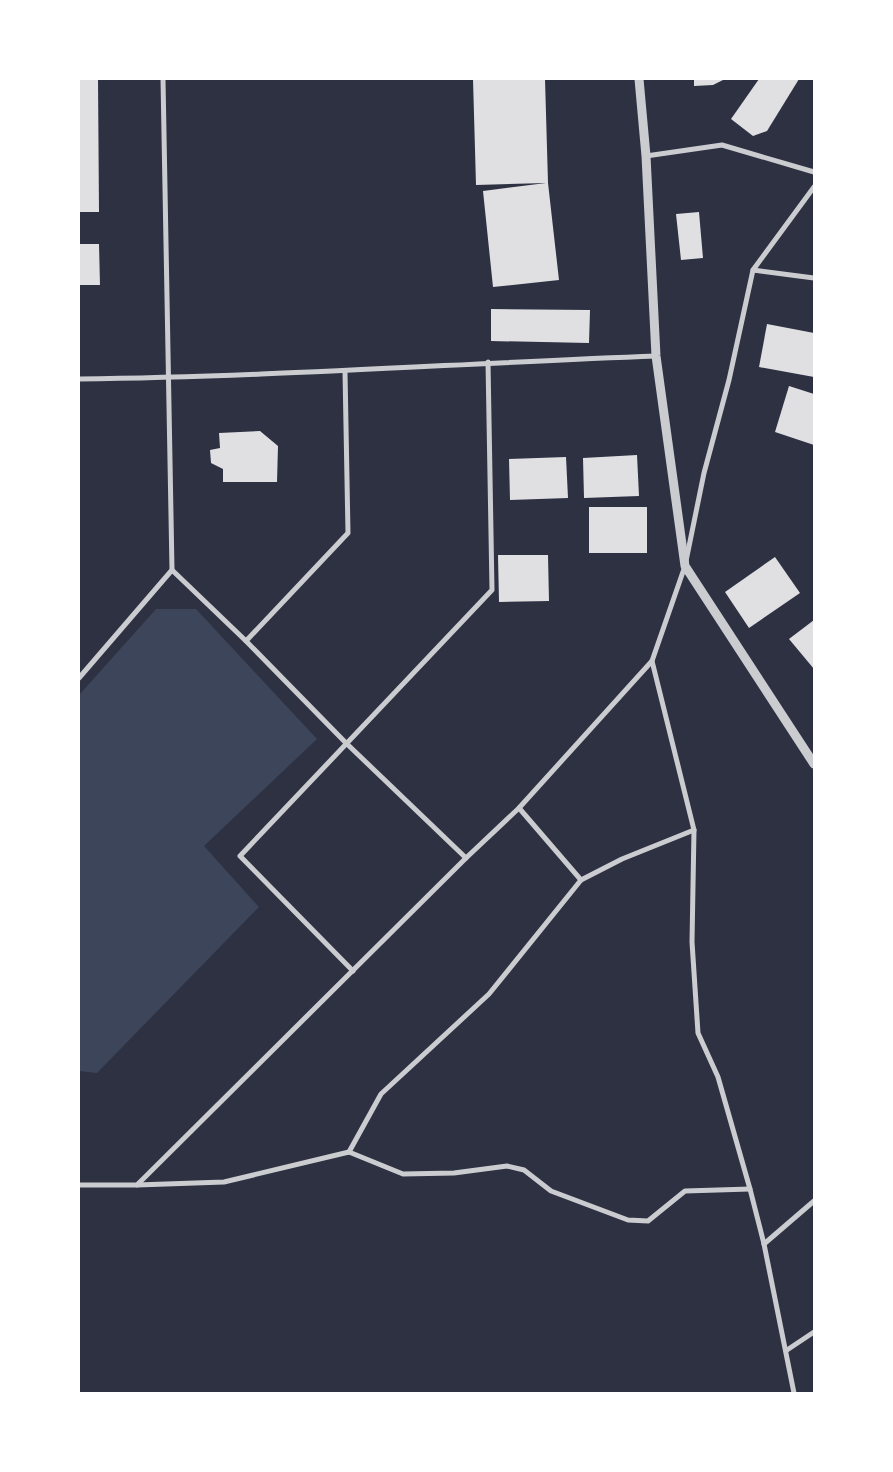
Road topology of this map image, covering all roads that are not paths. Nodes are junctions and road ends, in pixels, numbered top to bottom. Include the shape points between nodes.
1 (163, 79) edge
2 (639, 79) edge
3 (646, 156) junction
4 (814, 172) edge
5 (814, 188) edge
6 (754, 270) junction
7 (814, 278) edge
8 (656, 356) junction
9 (488, 362) junction
10 (345, 372) junction
11 (168, 378) junction
12 (79, 379) edge
13 (685, 566) junction
14 (172, 570) junction
15 (246, 641) junction
16 (652, 661) junction
17 (79, 678) edge
18 (346, 743) junction
19 (814, 764) edge
20 (519, 808) junction
21 (694, 830) junction
22 (466, 858) junction
23 (581, 880) junction
24 (353, 971) junction
25 (349, 1152) junction
26 (137, 1184) junction
27 (79, 1185) edge
28 (750, 1189) junction
29 (814, 1201) edge
30 (764, 1244) junction
31 (814, 1332) edge
32 (786, 1350) junction
33 (794, 1393) edge

1 - 11 street
2 - 3 street
3 - 4 street via 722,145
3 - 8 street
5 - 6 street
6 - 7 street
6 - 13 street via 704,473
8 - 9 street
8 - 13 street
9 - 10 street
9 - 18 street via 492,590
10 - 11 street
10 - 15 street via 348,533
11 - 12 street
11 - 14 street
13 - 16 street
13 - 19 street
14 - 15 street
14 - 17 street
15 - 18 street
16 - 20 street
16 - 21 street
18 - 22 street
18 - 24 street via 240,856
20 - 22 street
20 - 23 street
21 - 23 street via 622,859
21 - 28 street via 692,942 698,1033 718,1077
22 - 24 street
23 - 25 street via 489,994 381,1094
24 - 26 street
25 - 26 street via 224,1182
25 - 28 street via 403,1174 454,1173 507,1166 524,1170 551,1191 628,1220 648,1221 685,1191
26 - 27 street
28 - 30 street
29 - 30 street
30 - 32 street
31 - 32 street
32 - 33 street

